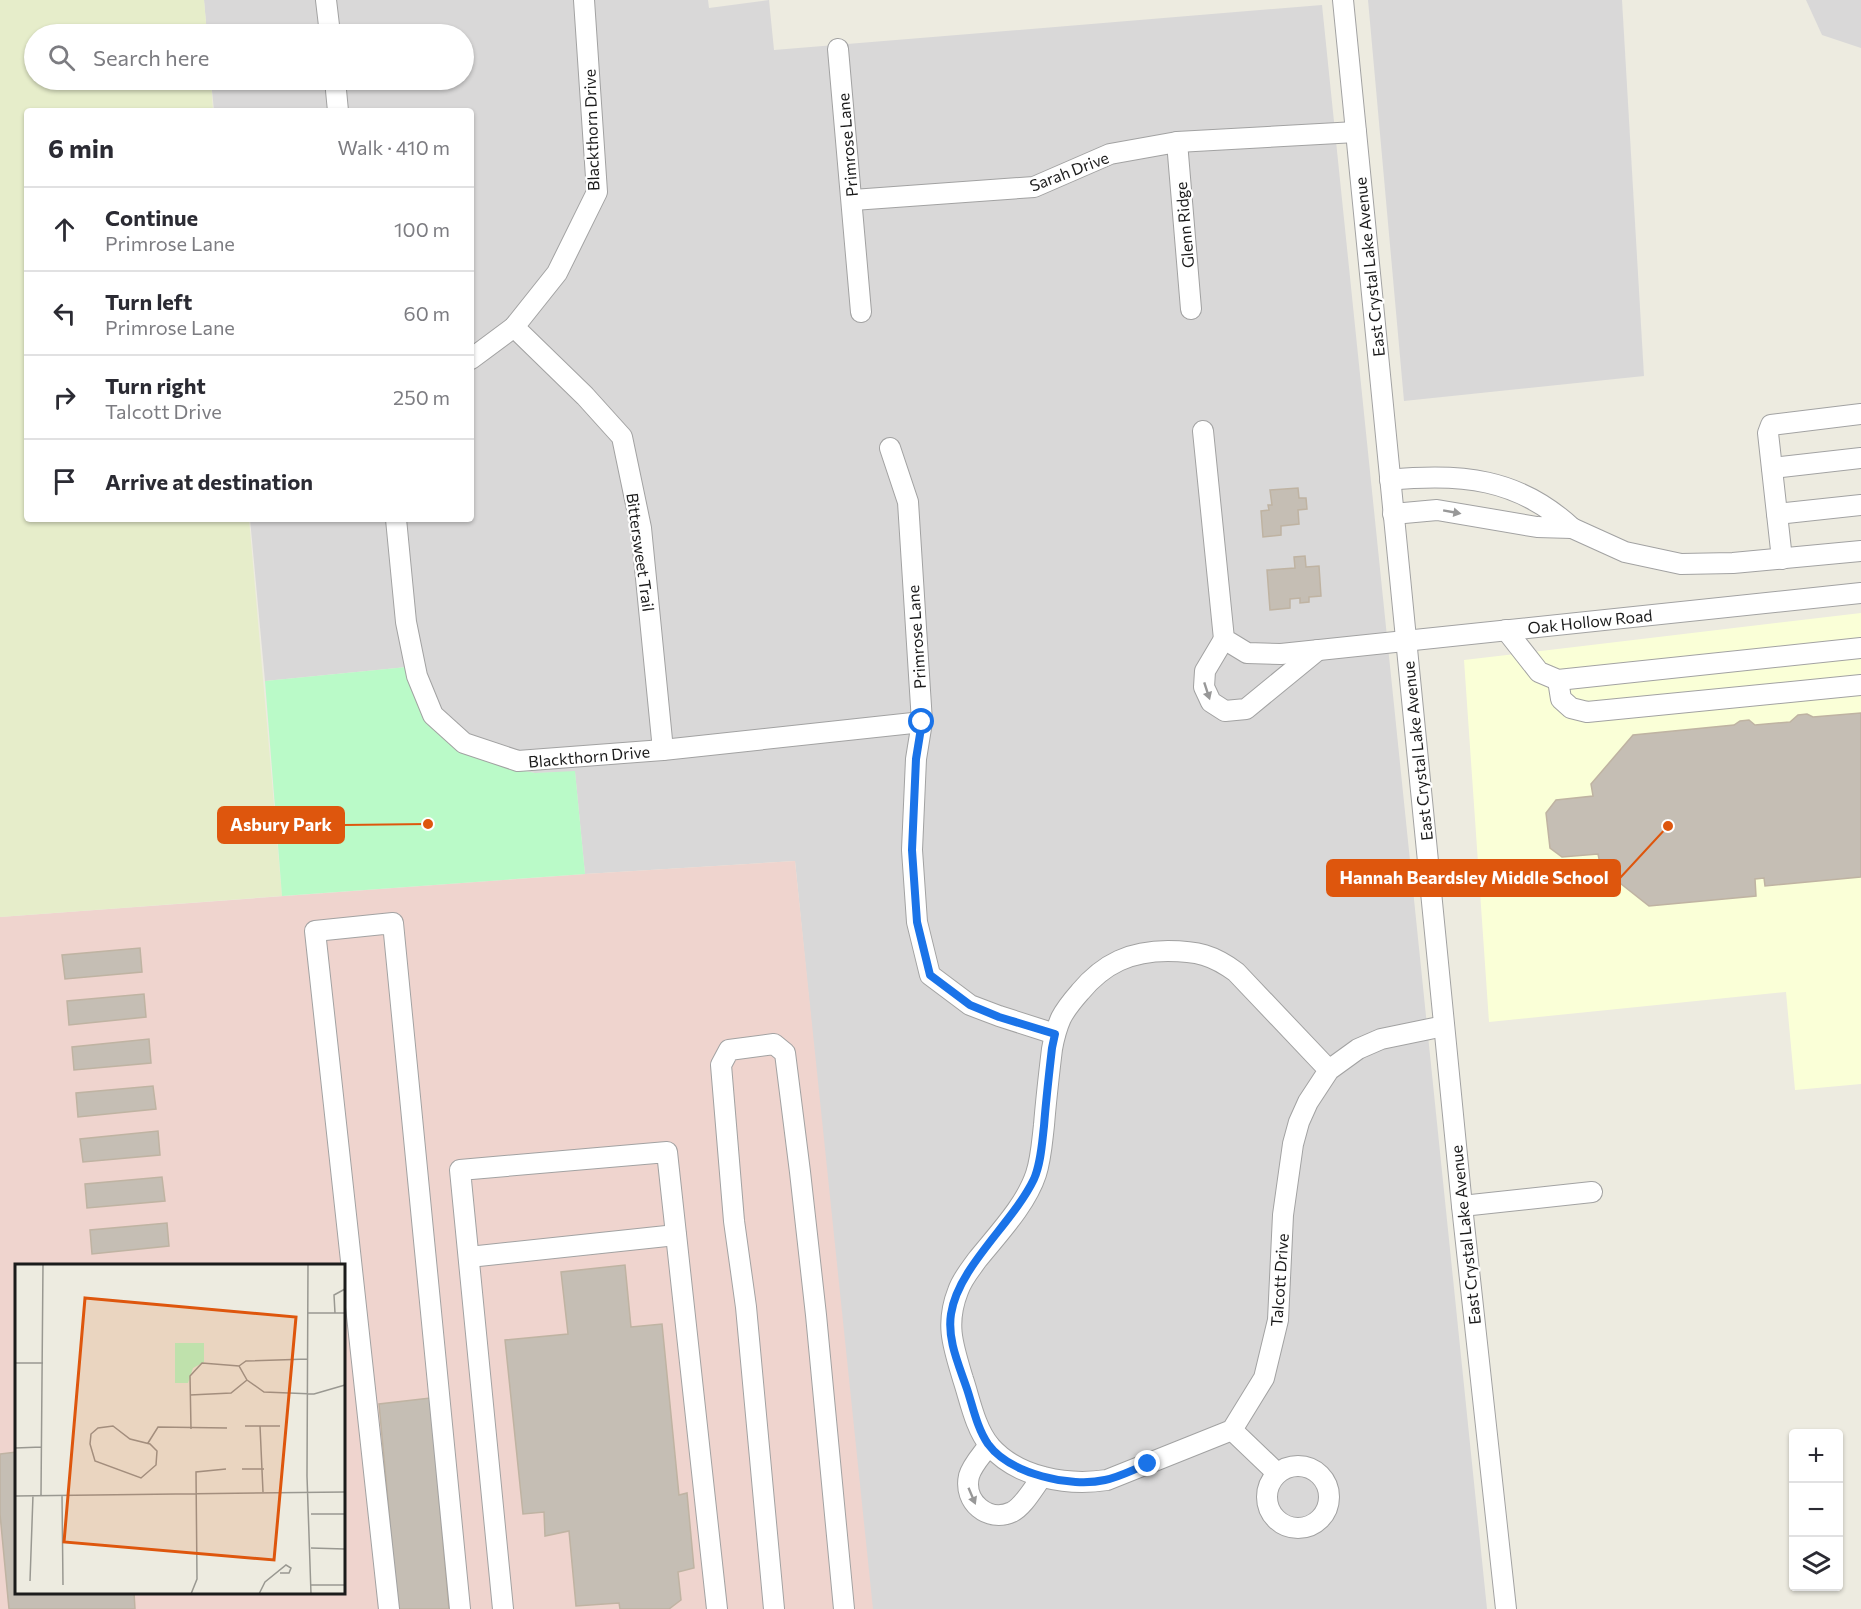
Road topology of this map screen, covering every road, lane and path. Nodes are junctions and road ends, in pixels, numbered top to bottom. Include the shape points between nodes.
1 (326, 0) edge
2 (584, 0) edge
3 (1343, 0) edge
4 (329, 24) edge
5 (838, 49) dead end
6 (336, 90) edge
7 (338, 108) edge
8 (1356, 132) junction
9 (1177, 142) junction
10 (853, 200) junction
11 (1191, 309) dead end
12 (861, 312) dead end
13 (514, 327) junction
14 (474, 357) edge
15 (1861, 414) edge
16 (1203, 431) dead end
17 (890, 448) dead end
18 (1861, 458) edge
19 (1772, 468) junction
20 (1390, 480) junction
21 (1861, 505) edge
22 (1777, 513) junction
23 (1394, 514) junction
24 (396, 522) edge
25 (1572, 528) junction
26 (1861, 551) edge
27 (1782, 559) junction
28 (1861, 593) edge
29 (1506, 630) junction
30 (1224, 639) junction
31 (1406, 640) junction
32 (1861, 648) edge
33 (1318, 650) junction
34 (1558, 680) junction
35 (1861, 685) edge
36 (922, 722) junction
37 (663, 750) junction
38 (1444, 1026) junction
39 (1055, 1034) junction
40 (1329, 1070) junction
41 (1592, 1192) dead end
42 (1462, 1206) junction
43 (676, 1235) junction
44 (469, 1257) junction
45 (1232, 1430) junction
46 (989, 1445) junction
47 (1277, 1473) dead end
48 (1042, 1477) junction
49 (389, 1609) edge
50 (460, 1609) edge
51 (503, 1609) edge
52 (717, 1609) edge
53 (774, 1609) edge
54 (844, 1609) edge
55 (1506, 1609) edge

1 - 4 street
2 - 13 street, Blackthorn Drive via 597,192 557,273
3 - 8 street, East Crystal Lake Avenue
5 - 10 street, Primrose Lane
6 - 7 street
8 - 9 street, Sarah Drive
8 - 20 street, East Crystal Lake Avenue
9 - 10 street, Sarah Drive via 1110,154 1034,187
9 - 11 street, Glenn Ridge
10 - 12 street, Primrose Lane
13 - 14 street, Blackthorn Drive
13 - 37 street, Bittersweet Trail via 622,437 641,528
15 - 19 street via 1771,425 1768,433
16 - 30 street
17 - 36 street, Primrose Lane via 908,502
18 - 19 street
19 - 22 street
20 - 23 street, East Crystal Lake Avenue
20 - 25 street via 1429,476 1472,479 1500,486 1530,496
21 - 22 street
22 - 27 street
23 -> 25 street via 1437,510 1537,527
23 - 31 street, East Crystal Lake Avenue
24 - 37 street, Blackthorn Drive via 406,622 417,676 434,715 464,743 518,761
25 - 27 street via 1625,552 1681,564
26 - 27 street
28 - 29 street, Oak Hollow Road
29 - 31 street, Oak Hollow Road
29 - 34 street via 1539,672
30 - 33 street, Oak Hollow Road via 1247,653
30 -> 33 street via 1205,671 1204,687 1211,702 1225,711 1246,709
31 - 33 street, Oak Hollow Road
31 - 38 street, East Crystal Lake Avenue
32 - 34 street
34 - 35 street via 1561,699 1571,708 1587,712
36 - 37 street, Blackthorn Drive
36 - 39 street, Primrose Lane via 916,759 912,850 917,922 930,975 970,1005
38 - 40 street via 1381,1040 1358,1049
38 - 42 street, East Crystal Lake Avenue
39 - 40 street via 1068,1005 1114,962 1143,952 1197,952 1236,972
39 - 46 street via 1035,1176 1018,1206 962,1281 951,1314 952,1347
40 - 45 street, Talcott Drive via 1308,1102 1293,1144 1283,1215 1278,1320 1264,1378
41 - 42 street
42 - 55 street, East Crystal Lake Avenue
43 - 44 street
43 - 44 street via 667,1152 460,1170
43 - 52 street
44 - 51 street
45 - 47 street
45 - 48 street via 1107,1480 1076,1482
46 - 48 street via 1014,1464
46 -> 48 street via 969,1477 969,1491 982,1510 995,1514 1012,1512
49 - 50 street via 315,931 393,923
53 - 54 street via 721,1065 729,1050 774,1044 785,1053 799,1161

